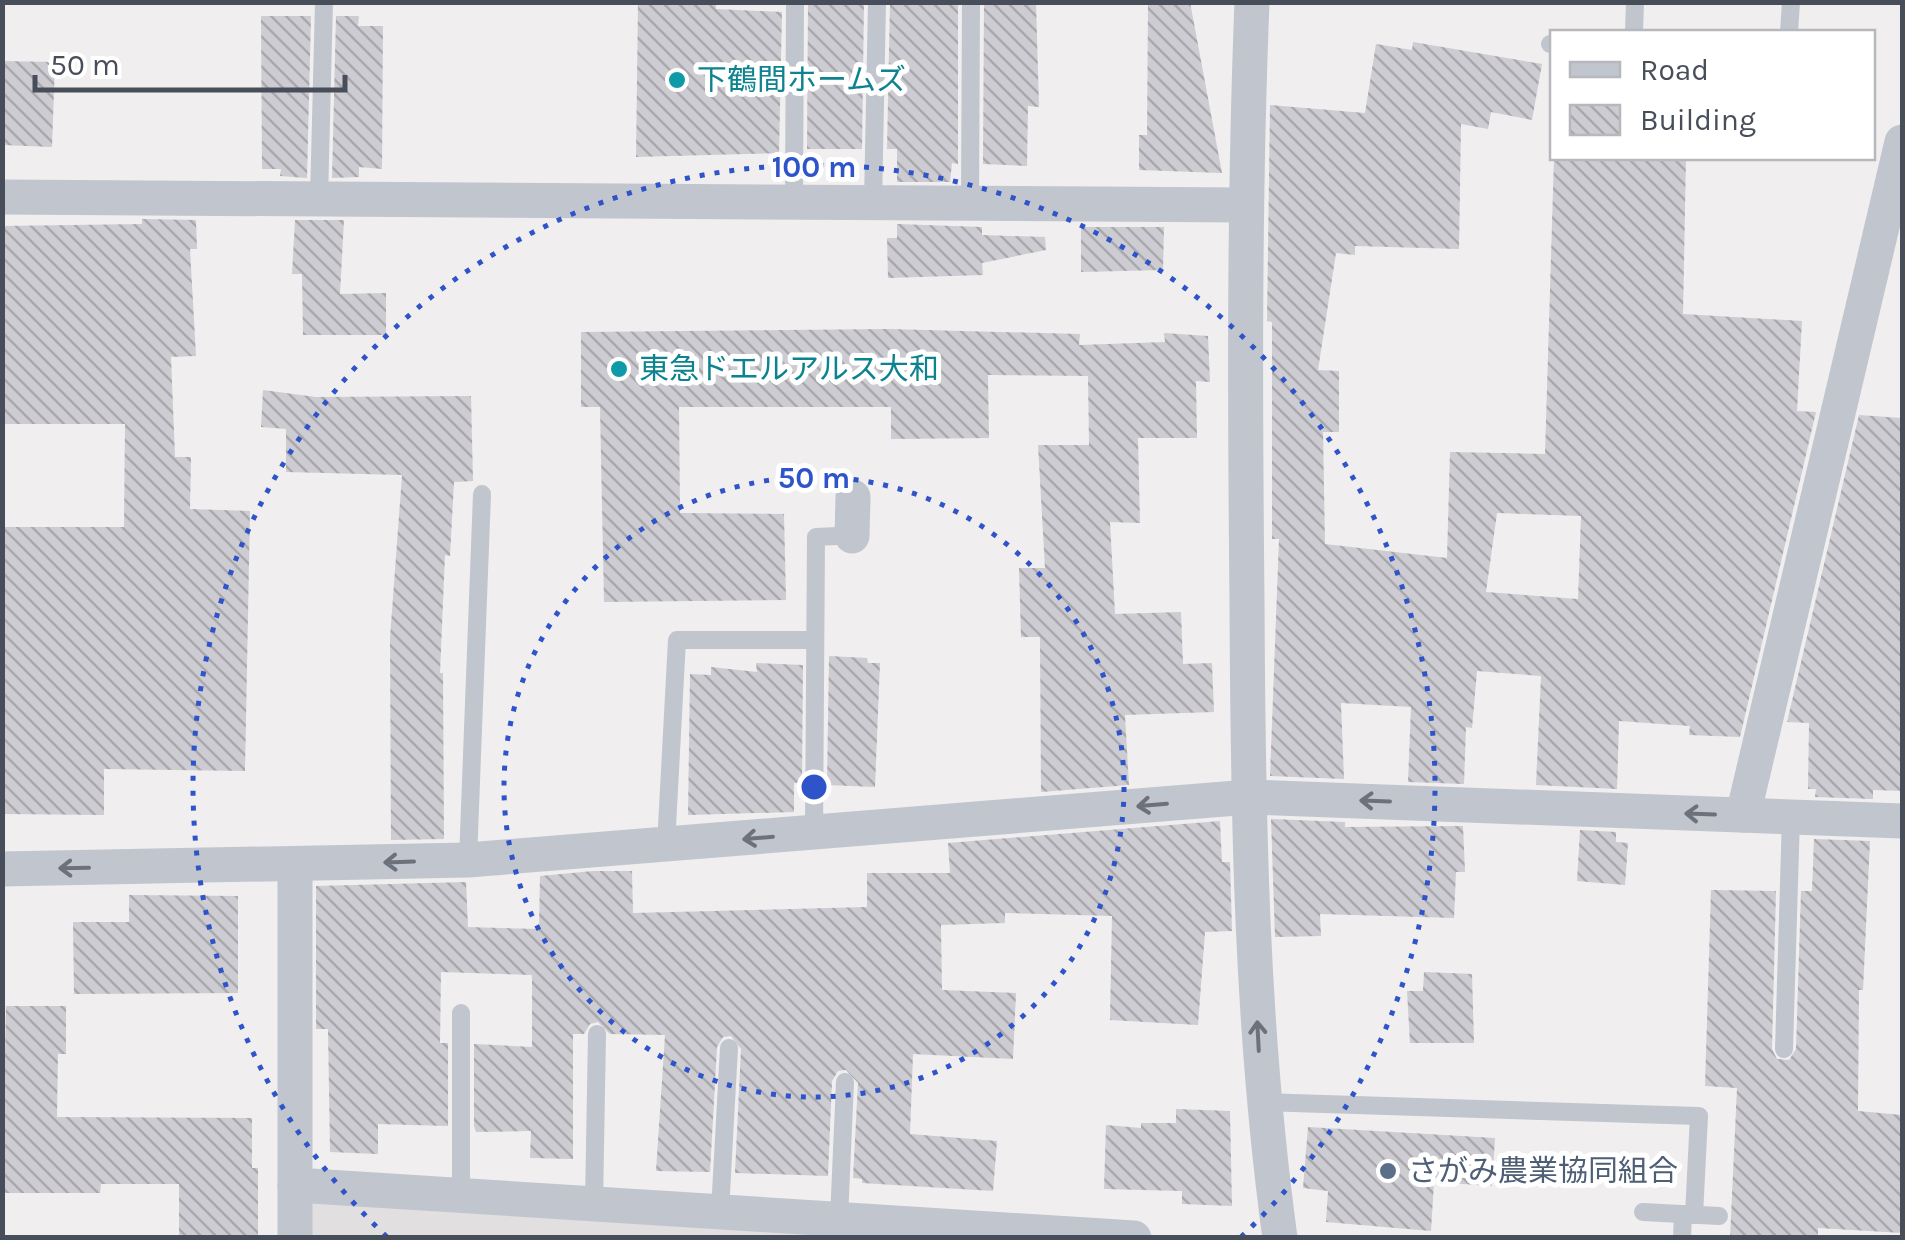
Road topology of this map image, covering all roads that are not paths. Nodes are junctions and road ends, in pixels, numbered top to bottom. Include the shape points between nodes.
1 (324, 2) edge
2 (796, 2) edge
3 (877, 2) edge
4 (971, 2) edge
5 (1252, 2) edge
6 (1635, 2) edge
7 (1792, 2) edge
8 (1634, 30) edge
9 (1789, 30) edge
10 (1902, 142) edge
11 (2, 197) edge
12 (319, 199) junction
13 (794, 202) junction
14 (874, 202) junction
15 (970, 204) junction
16 (1244, 206) junction
17 (482, 494) dead end
18 (853, 497) dead end
19 (860, 535) joint
20 (814, 640) junction
21 (1249, 797) junction
22 (1743, 815) junction
23 (1791, 817) junction
24 (1902, 820) edge
25 (814, 833) junction
26 (666, 846) junction
27 (468, 860) junction
28 (295, 866) junction
29 (2, 869) edge
30 (460, 1012) dead end
31 (597, 1034) dead end
32 (729, 1048) dead end
33 (1784, 1049) dead end
34 (845, 1082) dead end
35 (1261, 1102) junction
36 (295, 1185) junction
37 (461, 1195) junction
38 (594, 1204) junction
39 (720, 1211) junction
40 (1643, 1212) dead end
41 (1688, 1214) junction
42 (1719, 1216) dead end
43 (839, 1219) junction
44 (295, 1238) edge
45 (1134, 1238) edge
46 (1280, 1238) edge
47 (1682, 1238) edge

1 - 12 lane
2 - 13 lane
3 - 14 lane
4 - 15 lane
5 - 16 street
6 - 8 lane
7 - 9 lane
10 - 22 street
11 - 12 street
12 - 13 street
13 - 14 street
14 - 15 street
15 - 16 street
16 - 21 street
17 - 27 lane
18 - 19 street
19 - 20 lane via 816,536
20 - 25 lane
20 - 26 lane via 677,640
22 -> 21 street
21 -> 25 street
35 -> 21 street
22 - 23 street
23 - 24 street
23 - 33 lane
25 -> 26 street
26 - 27 street
27 -> 28 street
28 -> 29 street
28 - 36 street
30 - 37 lane
31 - 38 lane
32 - 39 lane
34 - 43 lane
35 - 41 lane via 1698,1116
35 - 46 street
36 - 37 street
36 - 44 street
37 - 38 street
38 - 39 street
39 - 43 street
40 - 41 lane
41 - 42 lane
41 - 47 lane
43 - 45 street

